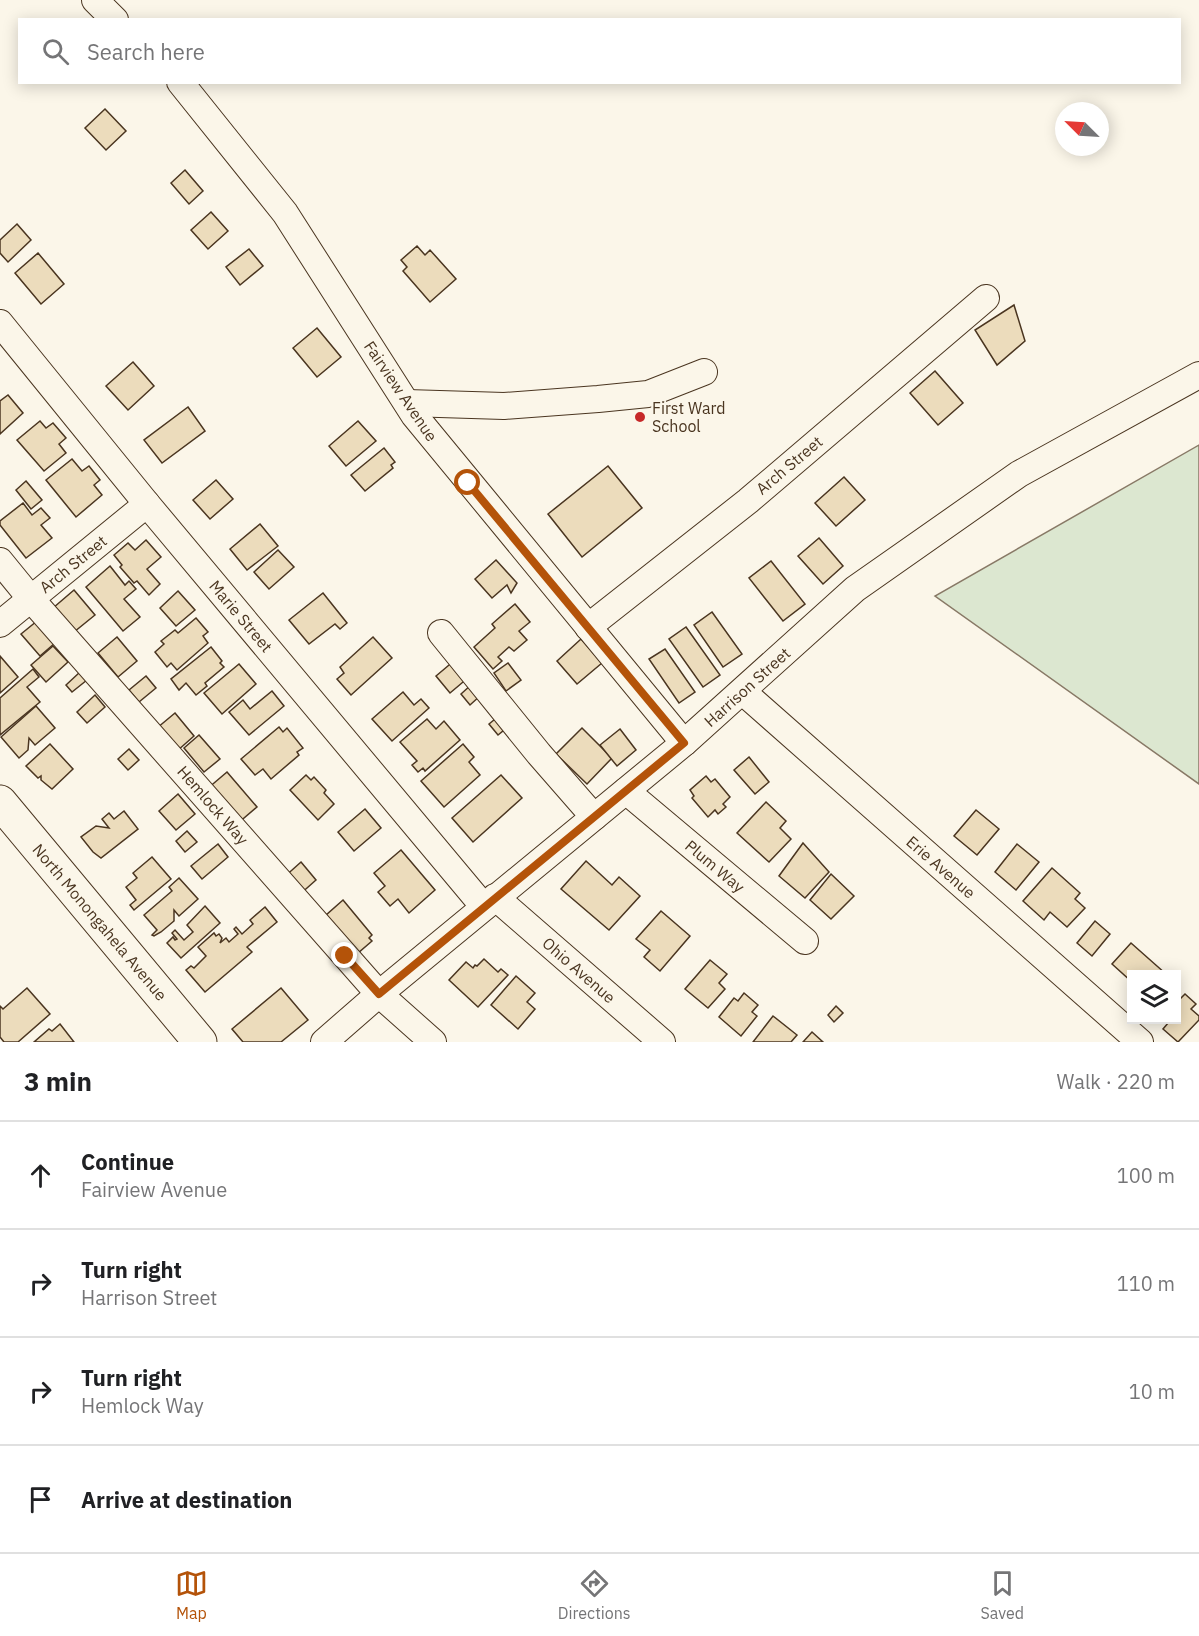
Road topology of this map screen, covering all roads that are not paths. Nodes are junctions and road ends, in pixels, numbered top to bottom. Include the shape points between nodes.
1 (96, 0) edge
2 (113, 18) edge
3 (182, 84) edge
4 (986, 298) dead end
5 (0, 323) edge
6 (704, 372) dead end
7 (1199, 375) edge
8 (407, 404) junction
9 (147, 504) junction
10 (0, 561) edge
11 (31, 599) junction
12 (0, 624) edge
13 (588, 627) junction
14 (441, 633) dead end
15 (743, 692) junction
16 (684, 743) junction
17 (626, 791) junction
18 (0, 802) edge
19 (594, 817) junction
20 (490, 902) junction
21 (805, 941) dead end
22 (379, 994) junction
23 (200, 1042) edge
24 (324, 1042) edge
25 (433, 1042) edge
26 (662, 1042) edge
27 (1140, 1042) edge

1 - 2 street
3 - 8 street, Fairview Avenue via 285,213
4 - 13 street, Arch Street via 748,501
5 - 9 street, Marie Street
6 - 8 street via 648,394 504,406
7 - 15 street, Harrison Street via 1019,474 855,589
8 - 13 street, Fairview Avenue
9 - 11 street, Arch Street
9 - 20 street, Marie Street
10 - 11 street, Hemlock Way
11 - 12 street, Arch Street
11 - 22 street, Hemlock Way
13 - 16 street, Fairview Avenue
14 - 19 street
15 - 16 street, Harrison Street
15 - 27 street, Erie Avenue
16 - 17 street, Harrison Street
17 - 19 street, Harrison Street
17 - 21 street, Plum Way
18 - 23 main road, North Monongahela Avenue
19 - 20 street, Harrison Street
20 - 22 street, Harrison Street
20 - 26 street, Ohio Avenue
22 - 24 street, Harrison Street
22 - 25 street, Hemlock Way

